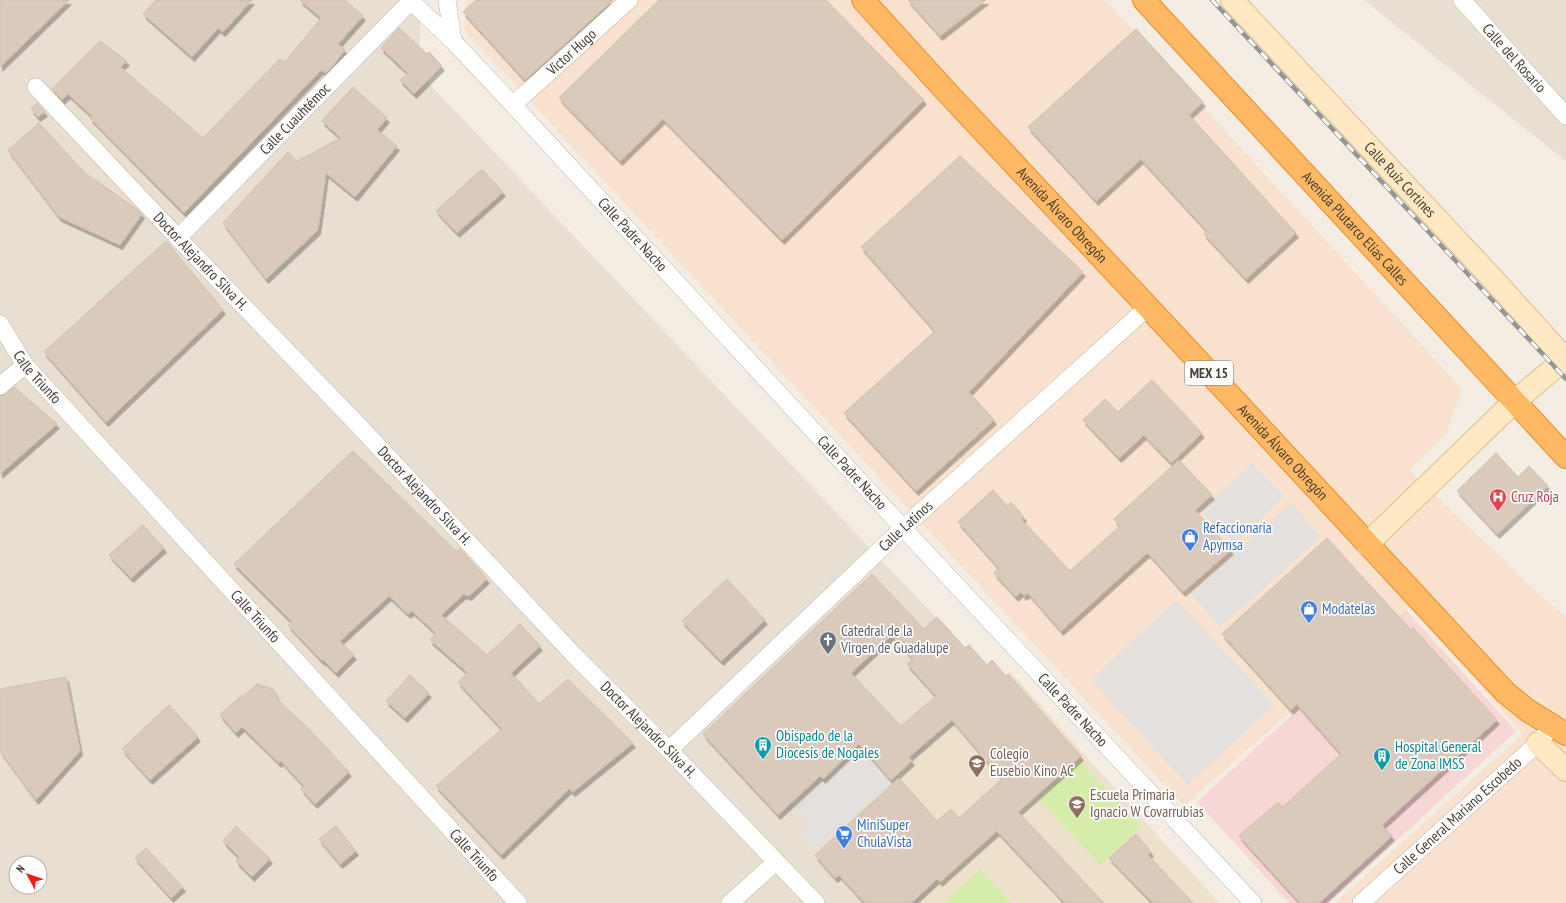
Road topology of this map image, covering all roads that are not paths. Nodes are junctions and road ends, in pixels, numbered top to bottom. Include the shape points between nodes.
1 (411, 0) edge
2 (447, 0) edge
3 (629, 0) edge
4 (863, 0) edge
5 (1144, 0) edge
6 (1232, 0) edge
7 (1462, 0) edge
8 (453, 41) junction
9 (36, 87) dead end
10 (513, 105) junction
11 (1566, 116) edge
12 (178, 238) junction
13 (1148, 307) junction
14 (0, 324) edge
15 (1565, 359) edge
16 (25, 365) junction
17 (0, 386) edge
18 (1514, 402) junction
19 (1566, 457) edge
20 (903, 528) junction
21 (1367, 544) junction
22 (1559, 730) edge
23 (1538, 743) junction
24 (670, 750) junction
25 (1566, 770) edge
26 (776, 862) junction
27 (518, 903) edge
28 (730, 903) edge
29 (816, 903) edge
30 (1253, 903) edge
31 (1361, 903) edge

1 - 8 street, Calle Padre Nacho
1 - 12 street, Calle Cuauhtémoc
2 - 8 street
3 - 10 street, Víctor Hugo
4 - 13 highway, Avenida Álvaro Obregón / MEX 15
5 - 18 highway, Avenida Plutarco Elías Calles
6 - 15 street, Calle Ruíz Cortines
7 - 11 street, Calle del Rosario
8 - 10 street, Calle Padre Nacho
9 - 12 street, Doctor Alejandro Silva H.
10 - 20 street, Calle Padre Nacho
12 - 24 street, Doctor Alejandro Silva H. via 573,654
13 - 20 street, Calle Latinos
13 - 21 highway, Avenida Álvaro Obregón / MEX 15
14 - 16 street, Calle Triunfo
15 - 18 street
16 - 17 street
16 - 27 street, Calle Triunfo
18 - 19 highway, Avenida Plutarco Elías Calles
18 - 21 street
20 - 24 street, Calle Latinos
20 - 30 street, Calle Padre Nacho
21 - 22 highway, Avenida Álvaro Obregón / MEX 15 via 1505,692 1527,710
22 - 23 street, Calle General Mariano Escobedo
23 - 25 street
23 - 31 street, Calle General Mariano Escobedo
24 - 26 street, Doctor Alejandro Silva H.
26 - 28 street
26 - 29 street, Doctor Alejandro Silva H.

